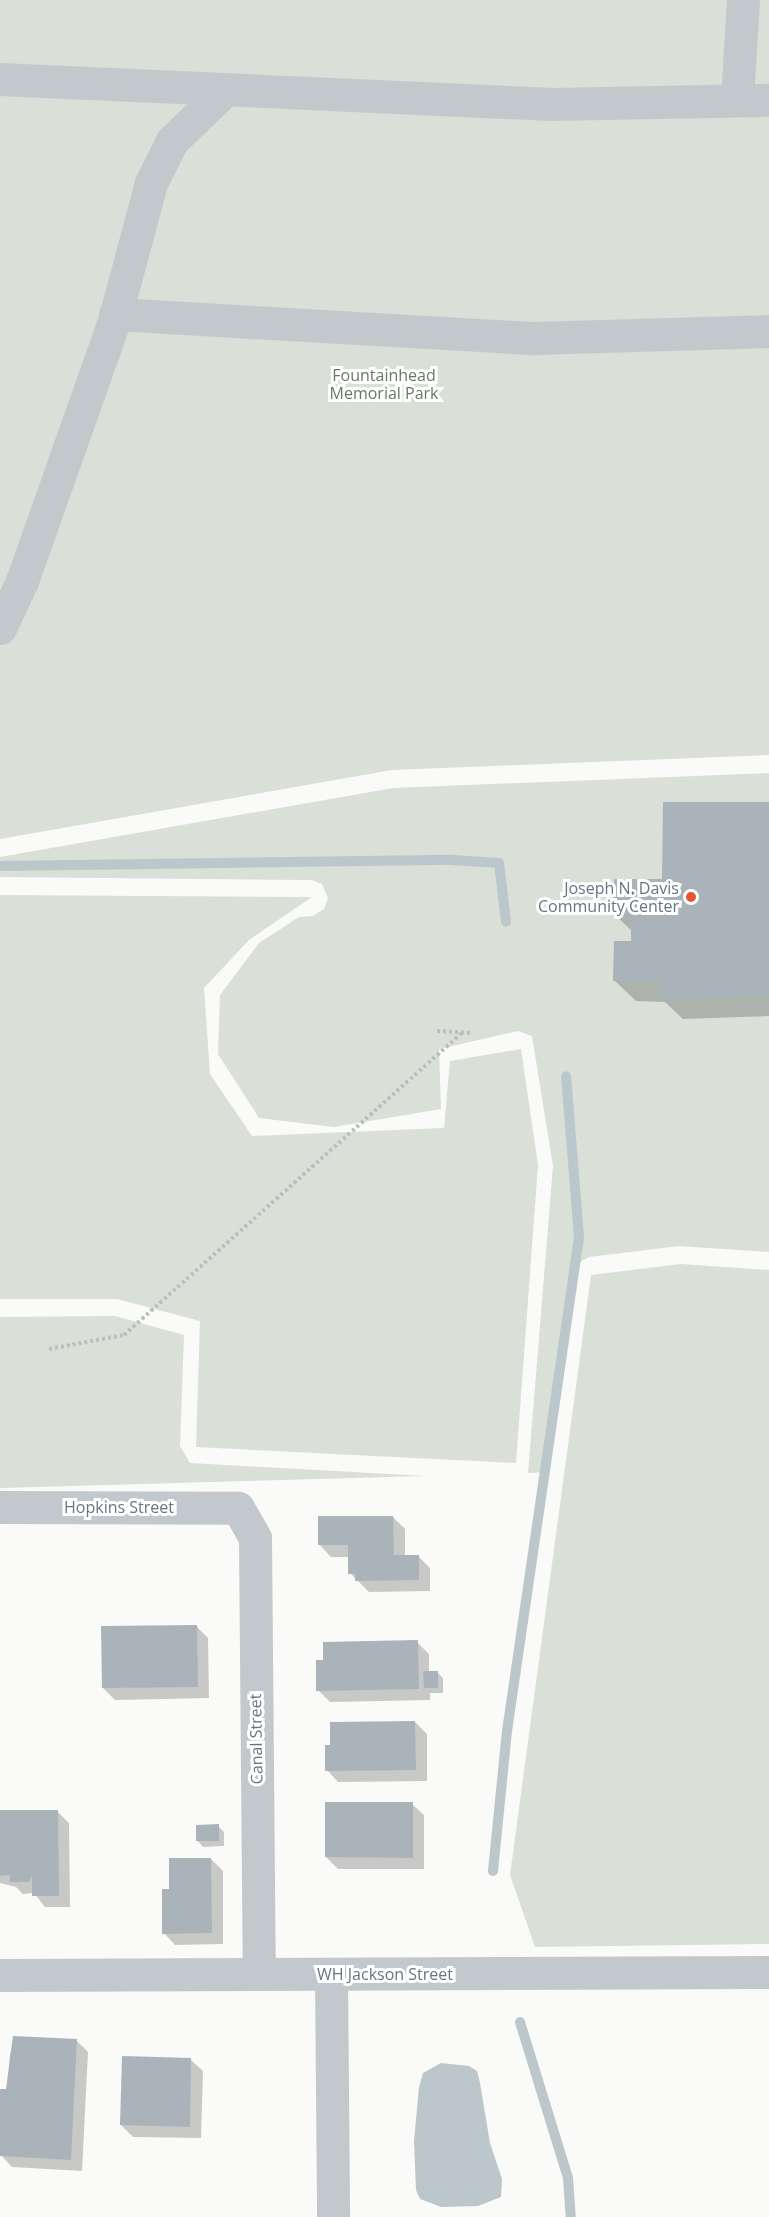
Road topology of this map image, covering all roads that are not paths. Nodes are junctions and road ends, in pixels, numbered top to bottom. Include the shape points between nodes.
1 (743, 0) edge
2 (0, 79) edge
3 (226, 89) junction
4 (753, 100) edge
5 (116, 314) junction
6 (769, 331) edge
7 (0, 628) edge
8 (0, 1507) edge
9 (238, 1508) joint
10 (769, 1972) edge
11 (259, 1974) junction
12 (331, 1975) junction
13 (0, 1976) edge
14 (333, 2217) edge

1 - 4 street
2 - 3 street
3 - 4 street via 551,104
3 - 5 street via 172,141 151,183
5 - 6 street via 534,338
5 - 7 street via 22,581
8 - 9 street, Hopkins Street
9 - 11 street, Canal Street via 255,1538
10 - 12 street, WH Jackson Street
11 - 12 street, WH Jackson Street
11 - 13 street, WH Jackson Street
12 - 14 street

